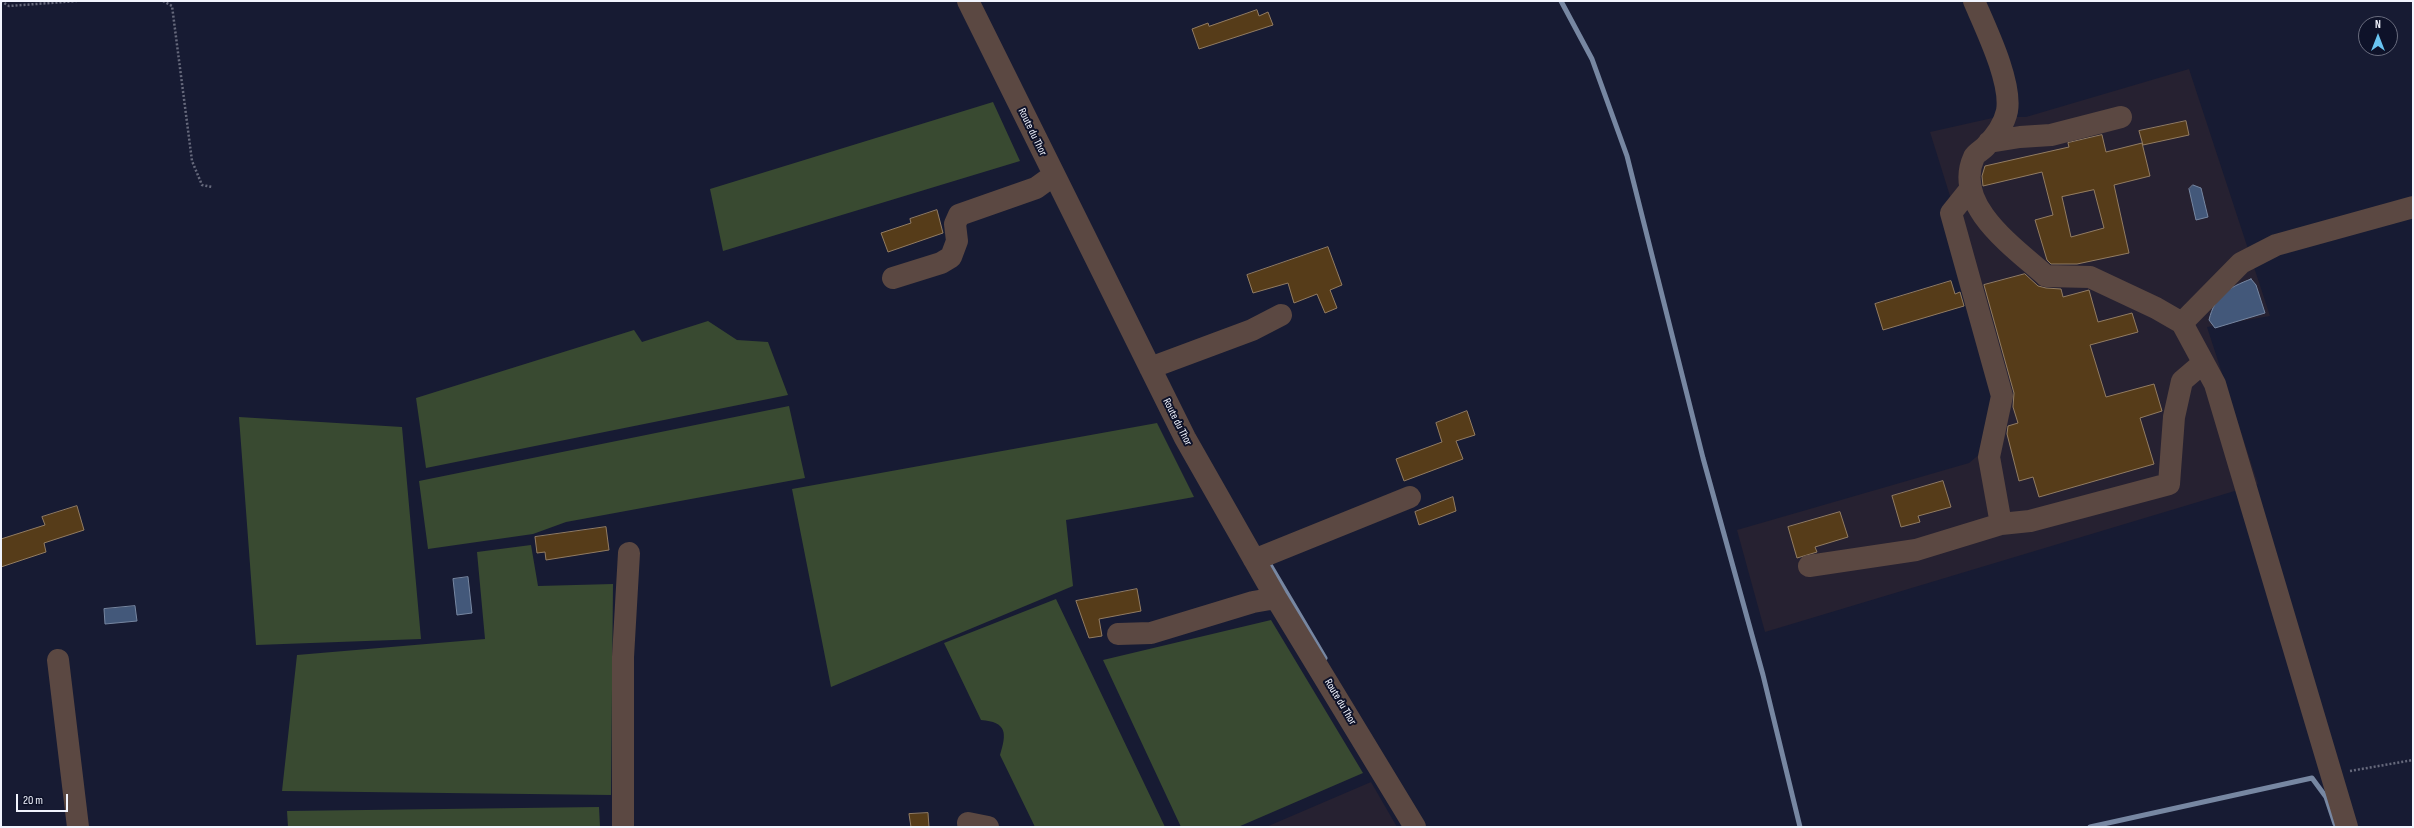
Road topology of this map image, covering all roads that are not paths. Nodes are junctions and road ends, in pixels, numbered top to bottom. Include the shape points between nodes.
1 (968, 1) edge
2 (1974, 1) edge
3 (2121, 118) dead end
4 (1989, 142) junction
5 (1054, 175) junction
6 (1971, 188) junction
7 (2413, 206) edge
8 (893, 278) dead end
9 (1281, 315) dead end
10 (2182, 323) junction
11 (2203, 363) junction
12 (1150, 368) junction
13 (1410, 497) dead end
14 (2001, 524) junction
15 (629, 553) dead end
16 (1254, 560) junction
17 (1809, 566) dead end
18 (1276, 598) junction
19 (1118, 634) dead end
20 (58, 660) dead end
21 (78, 827) edge
22 (623, 827) edge
23 (1415, 827) edge
24 (2347, 827) edge

1 - 5 street, Route du Thor
2 - 4 street via 2004,76 2007,102 2004,124
3 - 4 street via 2051,135
4 - 6 street via 1975,156 1969,178
5 - 8 street via 1036,188 959,215 955,224 957,241 951,257 941,263
5 - 12 street, Route du Thor
6 - 10 street via 1972,198 1985,219 2046,276 2090,277
6 - 14 street via 1951,213 2002,396 1989,457
7 - 10 street via 2276,245 2241,263
9 - 12 street via 1252,330
10 - 11 street
11 - 14 street via 2182,380 2174,417 2169,484 2030,520
11 - 24 street via 2215,384
12 - 16 street, Route du Thor via 1185,438
13 - 16 street
14 - 17 street via 1916,550
15 - 22 street via 623,657
16 - 18 street, Route du Thor
18 - 19 street via 1253,602 1151,633
18 - 23 street, Route du Thor
20 - 21 street

